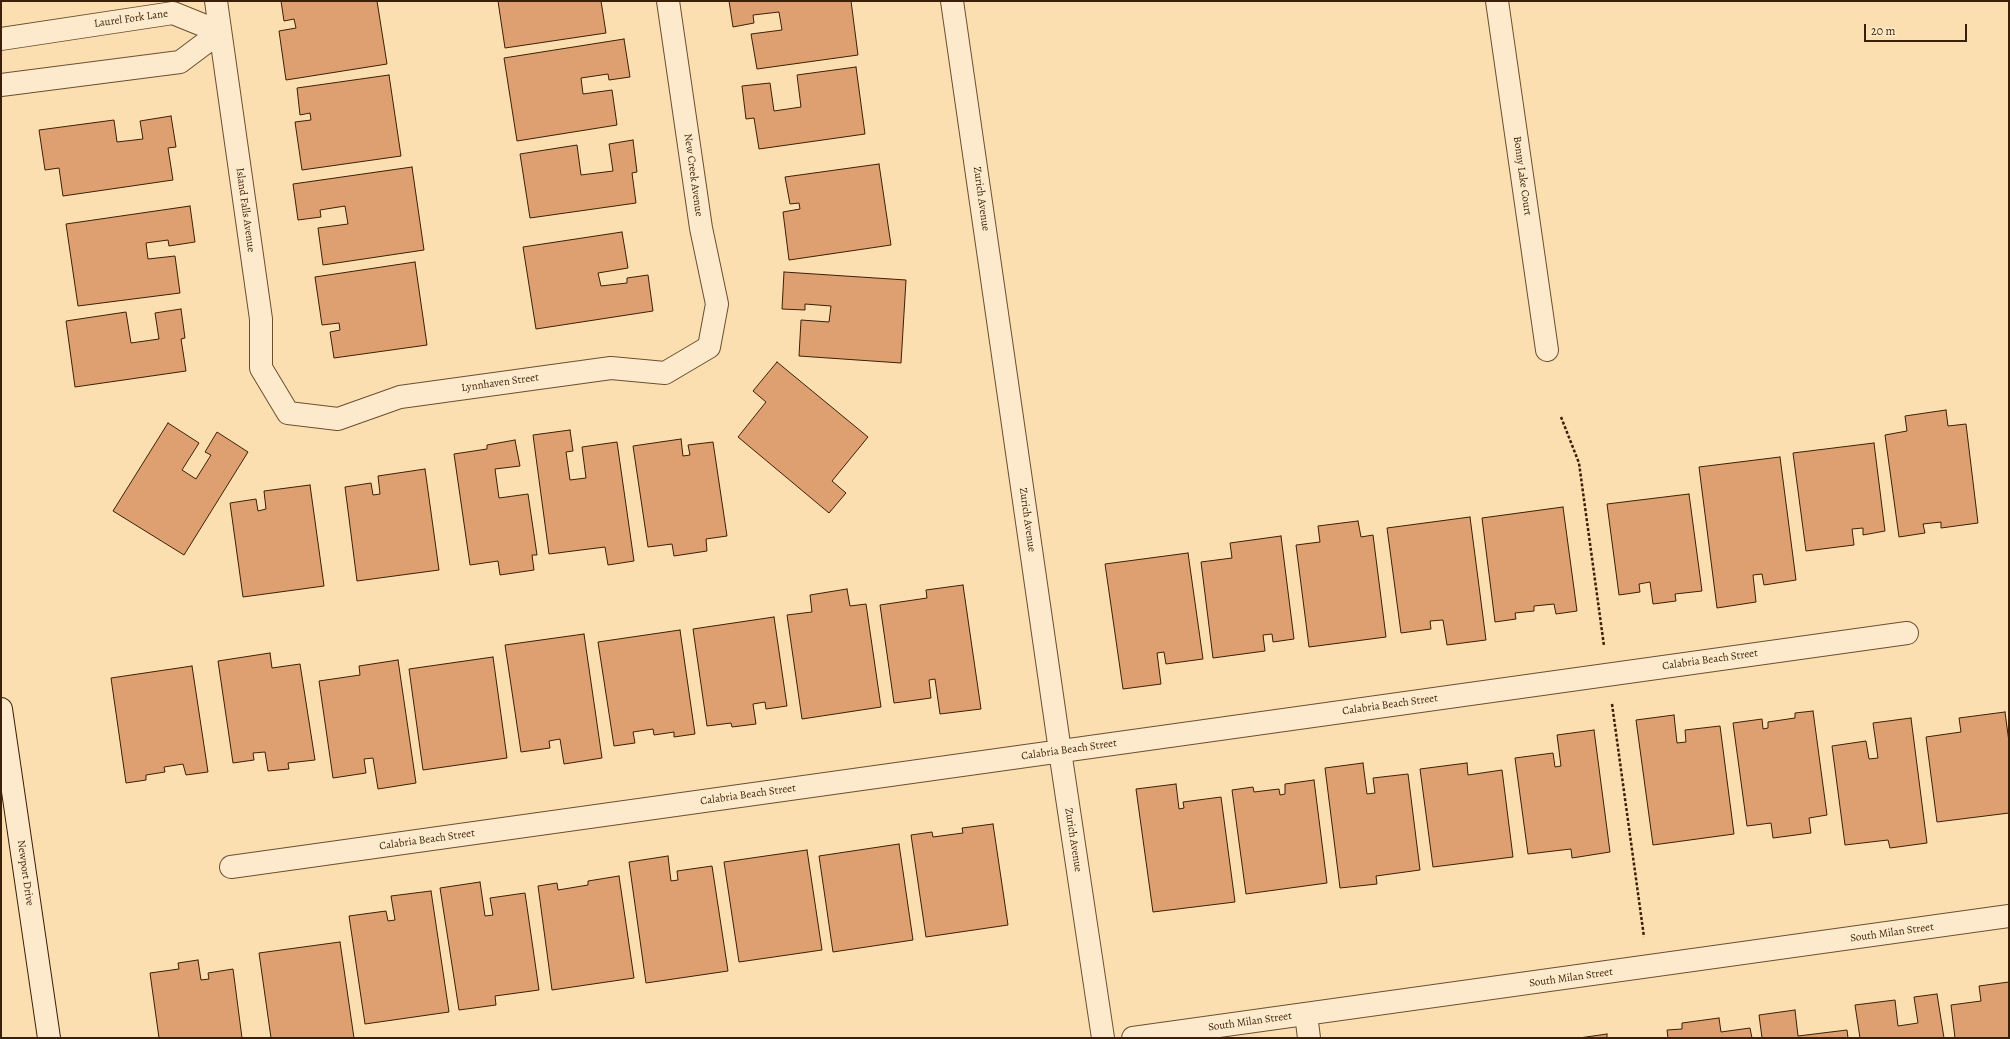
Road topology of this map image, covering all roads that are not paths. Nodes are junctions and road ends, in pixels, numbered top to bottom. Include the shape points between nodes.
1 (216, 1) edge
2 (668, 1) edge
3 (952, 1) edge
4 (1497, 1) edge
5 (220, 32) junction
6 (1, 39) edge
7 (1, 85) edge
8 (709, 347) joint
9 (1547, 350) dead end
10 (288, 413) joint
11 (1907, 632) dead end
12 (1, 708) edge
13 (1060, 751) junction
14 (230, 867) dead end
15 (2009, 916) edge
16 (1306, 1014) junction
17 (49, 1038) edge
18 (1103, 1038) edge
19 (1133, 1038) edge
20 (1309, 1038) edge

1 - 5 street, Island Falls Avenue
2 - 8 street, New Creek Avenue via 701,228 717,304
3 - 13 street, Zurich Avenue
4 - 9 street, Bonny Lake Court
5 - 6 street, Laurel Fork Lane via 172,13
5 - 7 street via 180,62
5 - 10 street, Island Falls Avenue via 261,319 261,368
8 - 10 street, Lynnhaven Street via 666,373 611,368 408,396 338,419
11 - 13 street, Calabria Beach Street
12 - 17 street, Newport Drive
13 - 14 street, Calabria Beach Street
13 - 18 street, Zurich Avenue
15 - 16 street, South Milan Street
16 - 19 street, South Milan Street
16 - 20 street

